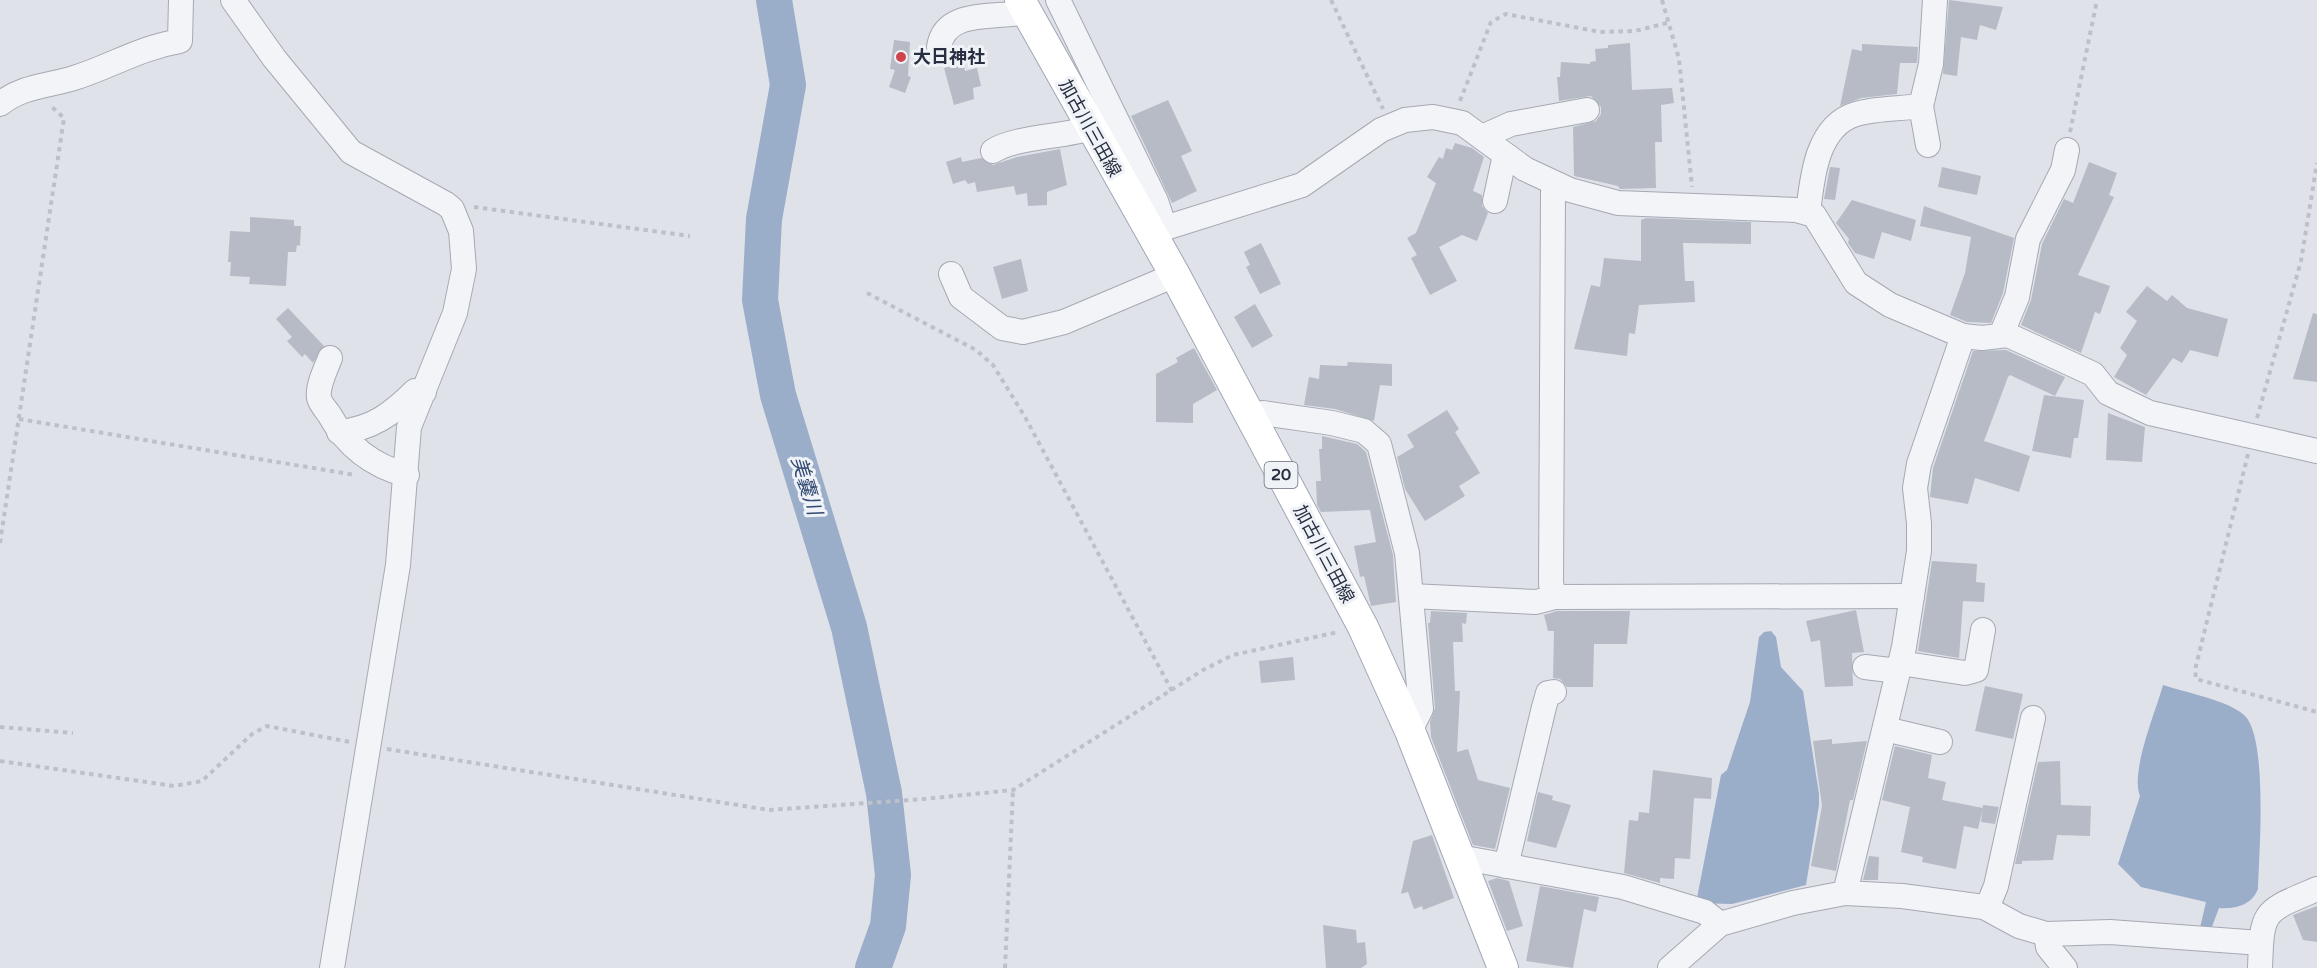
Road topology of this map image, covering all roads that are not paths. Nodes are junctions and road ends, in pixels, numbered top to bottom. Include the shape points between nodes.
1 (181, 0) edge
2 (233, 0) edge
3 (1058, 0) edge
4 (1935, 0) edge
5 (1023, 6) edge
6 (939, 47) dead end
7 (0, 104) edge
8 (1921, 106) junction
9 (1587, 110) dead end
10 (1091, 128) junction
11 (1482, 137) junction
12 (1928, 146) dead end
13 (2067, 150) road end
14 (993, 151) dead end
15 (1509, 157) junction
16 (1558, 185) junction
17 (1495, 201) dead end
18 (1808, 213) junction
19 (1157, 231) junction
20 (951, 274) dead end
21 (1175, 275) junction
22 (1963, 336) junction
23 (2005, 336) junction
24 (330, 358) dead end
25 (424, 392) junction
26 (1250, 416) junction
27 (339, 432) junction
28 (2317, 451) edge
29 (406, 475) junction
30 (1411, 596) junction
31 (1912, 596) junction
32 (1556, 597) junction
33 (1983, 630) dead end
34 (1865, 667) dead end
35 (1899, 667) junction
36 (1554, 692) dead end
37 (2033, 718) dead end
38 (1885, 729) junction
39 (1410, 732) junction
40 (1940, 742) dead end
41 (1461, 861) junction
42 (1506, 866) junction
43 (2317, 889) edge
44 (1845, 893) junction
45 (1987, 908) junction
46 (1720, 924) junction
47 (2046, 934) junction
48 (2261, 943) junction
49 (332, 968) edge
50 (1503, 968) edge
51 (1670, 968) edge
52 (2065, 968) edge
53 (2260, 968) edge

1 - 7 street via 180,41 151,46 74,78 41,84 11,95
2 - 25 street via 274,58 351,152 452,209 461,231 464,269 455,313
3 - 19 street via 1156,201
4 - 8 street via 1931,64
5 - 6 street via 1006,16 971,17 952,24 941,35
5 - 10 main road, 加古川三田線 / 20
8 - 12 street
8 - 18 street via 1856,114 1838,123 1822,144
9 - 11 street via 1512,124
10 - 14 street via 1070,135 1004,143
10 - 19 main road, 加古川三田線 / 20
11 - 15 street
11 - 19 street via 1462,123 1433,117 1405,120 1389,126 1302,185
13 - 23 street via 2063,170 2028,239
15 - 16 street
15 - 17 street via 1503,165
16 - 18 street via 1618,203
16 - 32 street via 1553,192 1551,584
18 - 22 street via 1814,215 1856,283 1890,305
19 - 21 main road, 加古川三田線 / 20
20 - 21 street via 961,297 1002,328 1023,332 1064,322
21 - 26 main road, 加古川三田線 / 20
22 - 23 street
22 - 31 street via 1916,480 1919,551
23 - 28 street via 2093,374 2108,393 2150,413
24 - 27 street via 320,398
25 - 27 street via 415,391 380,421
25 - 29 street via 409,427
26 - 30 street via 1263,413 1332,423 1364,431 1379,444 1407,553
26 - 39 main road, 加古川三田線 / 20 via 1363,627
27 - 29 street via 361,453 388,470
29 - 49 street via 398,565
30 - 32 street via 1536,602
30 - 39 street via 1421,709
31 - 32 street
31 - 35 street
33 - 35 street via 1976,670 1965,673
34 - 35 street
35 - 38 street
36 - 42 street via 1548,693 1544,707
37 - 45 street via 1996,886
38 - 40 street
38 - 44 street
39 - 41 main road, 加古川三田線 / 20
41 - 42 street
41 - 50 main road, 加古川三田線 / 20
42 - 46 street via 1623,887 1705,912
43 - 48 street via 2266,915
44 - 45 street via 1902,896
44 - 46 street
45 - 47 street via 2019,926
46 - 51 street
47 - 48 street via 2110,932
47 - 52 street via 2048,947
48 - 53 street

